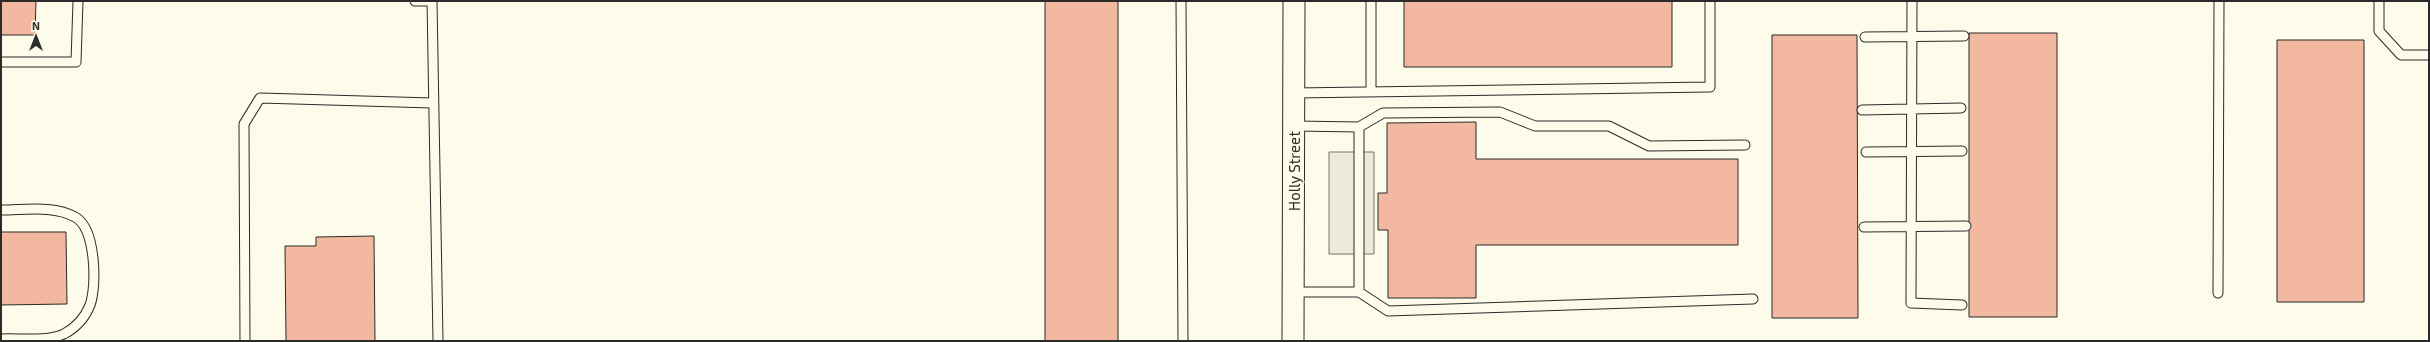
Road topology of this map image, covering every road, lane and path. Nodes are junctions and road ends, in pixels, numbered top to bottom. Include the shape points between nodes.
1 (78, 1) edge
2 (415, 1) edge
3 (432, 1) edge
4 (1181, 1) edge
5 (1294, 1) edge
6 (1371, 1) edge
7 (1710, 1) edge
8 (1912, 1) edge
9 (2219, 1) edge
10 (2379, 1) edge
11 (1912, 36) junction
12 (1964, 36) dead end
13 (1865, 37) dead end
14 (2429, 55) edge
15 (1, 62) edge
16 (1371, 92) junction
17 (1294, 93) junction
18 (432, 103) junction
19 (1961, 108) dead end
20 (1862, 110) dead end
21 (1911, 110) junction
22 (1294, 126) junction
23 (1359, 127) junction
24 (1745, 145) dead end
25 (1962, 151) dead end
26 (1866, 152) dead end
27 (1911, 153) junction
28 (1, 210) edge
29 (1966, 226) dead end
30 (1864, 227) dead end
31 (1911, 227) junction
32 (1293, 292) junction
33 (1359, 292) junction
34 (2218, 293) dead end
35 (1753, 299) dead end
36 (1962, 305) dead end
37 (1, 338) edge
38 (245, 341) edge
39 (438, 341) edge
40 (1183, 341) edge
41 (1293, 341) edge

1 - 15 lane via 76,62
2 - 3 lane
3 - 18 lane
4 - 40 lane
5 - 17 street, Holly Street
6 - 16 lane
7 - 16 lane via 1710,87
8 - 11 lane
9 - 34 lane
10 - 14 lane via 2379,31 2400,55
11 - 12 lane
11 - 13 lane
11 - 21 lane
16 - 17 lane
17 - 22 street, Holly Street
18 - 38 lane via 260,98 244,124
18 - 39 lane
19 - 21 lane
20 - 21 lane
21 - 27 lane
22 - 23 lane
22 - 32 street, Holly Street
23 - 24 lane via 1383,113 1500,112 1535,126 1609,126 1649,146
23 - 33 lane
25 - 27 lane
26 - 27 lane
27 - 31 lane
28 - 37 lane via 61,210 77,217 86,230 93,254 94,282 87,311 80,322 65,333 54,338
29 - 31 lane
30 - 31 lane
31 - 36 lane via 1911,302
32 - 33 lane
32 - 41 street, Holly Street
33 - 35 lane via 1388,311

